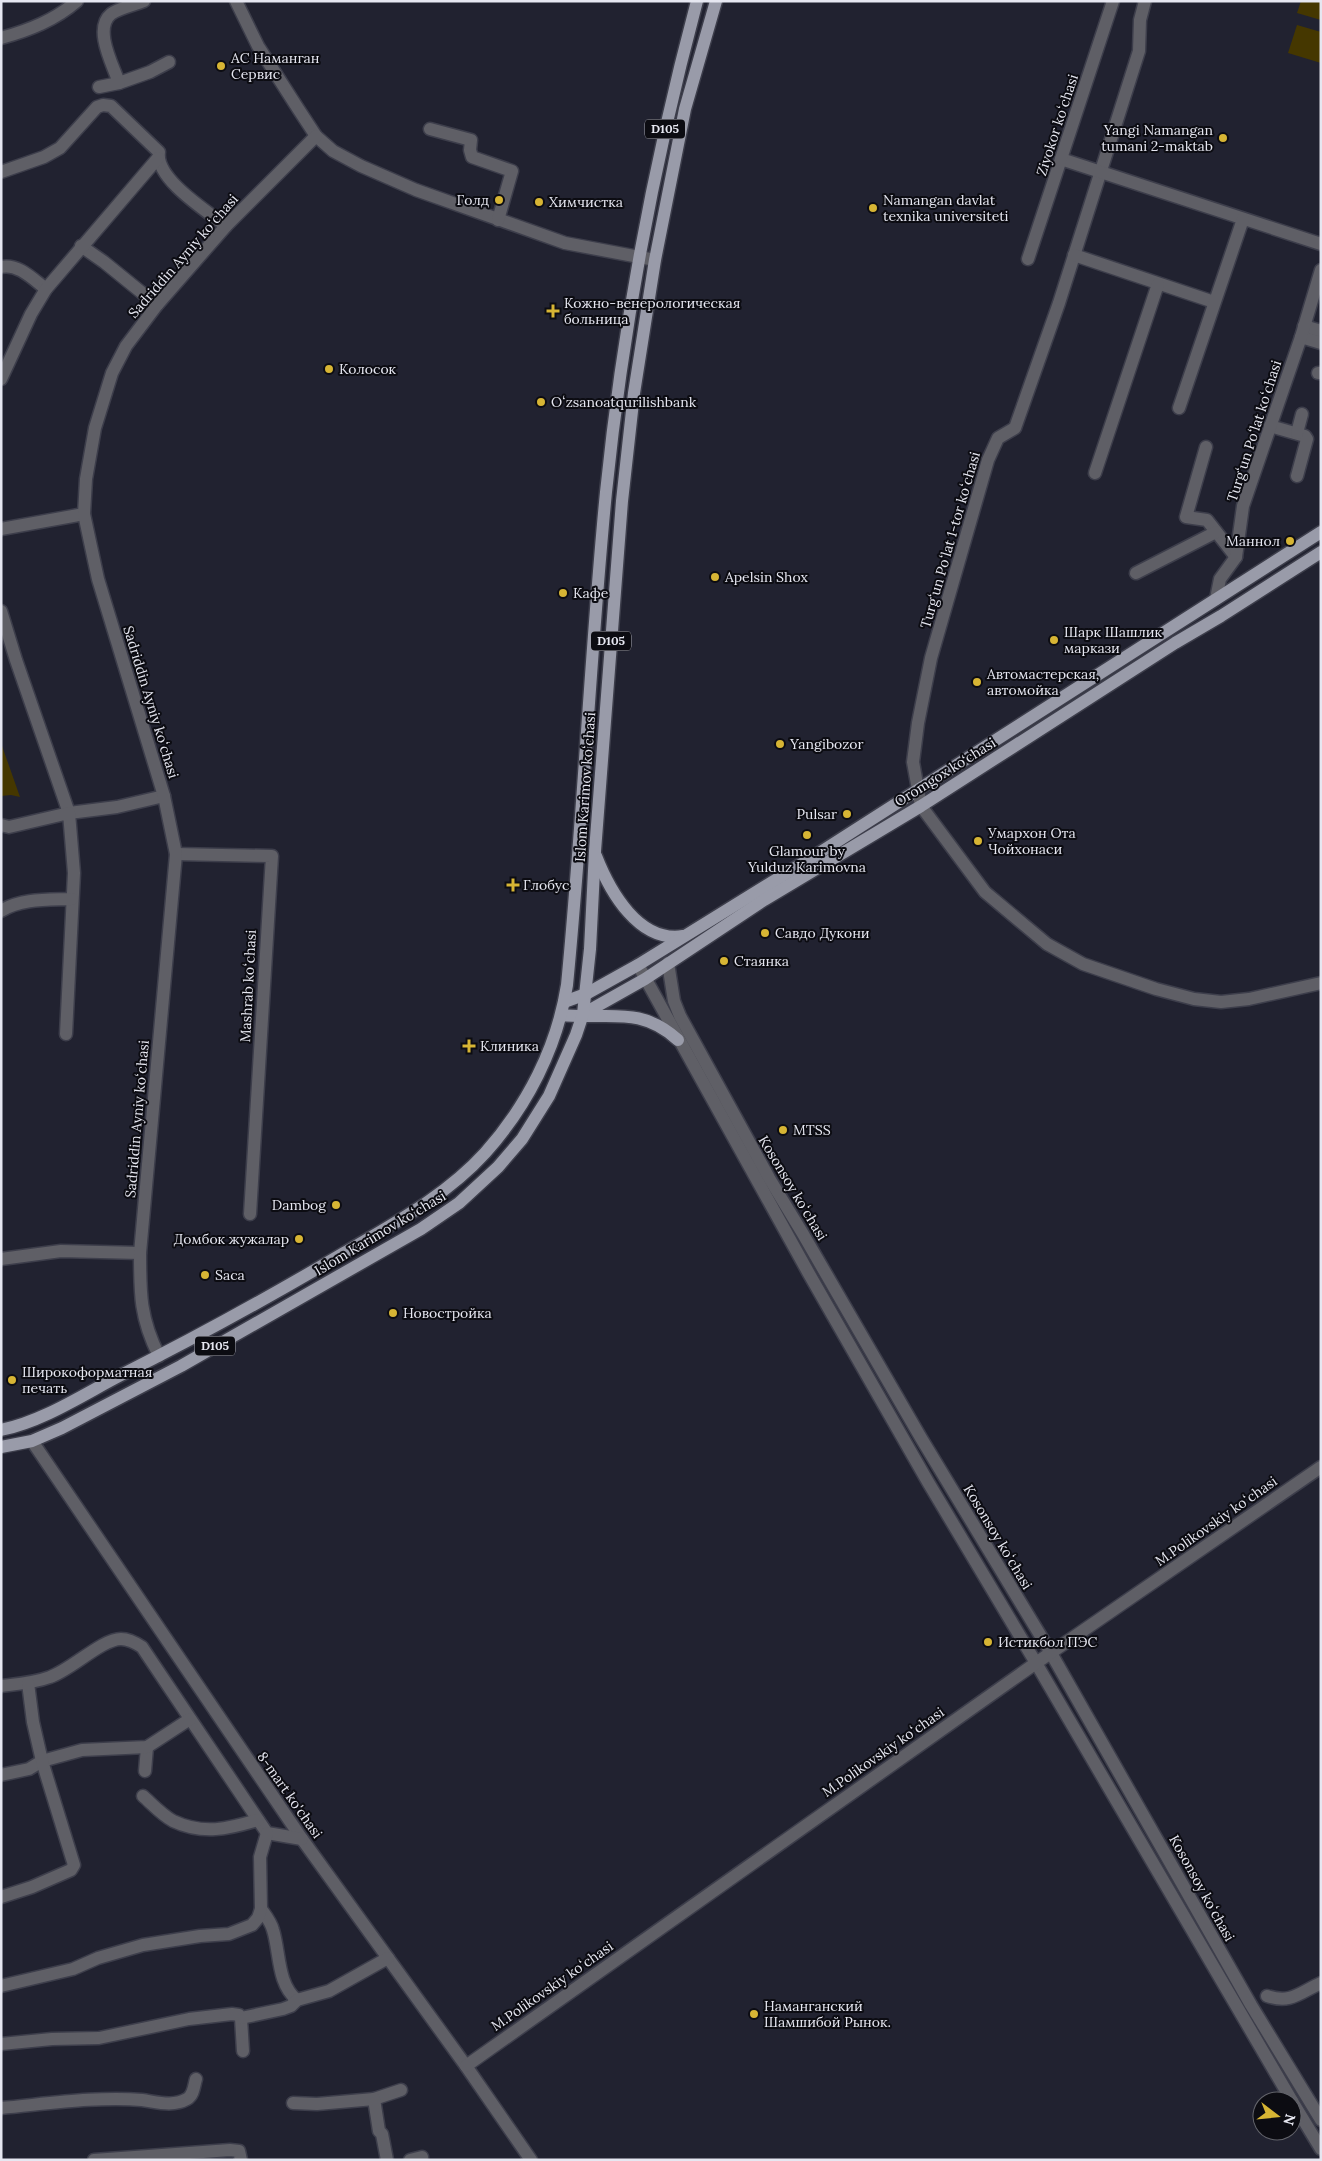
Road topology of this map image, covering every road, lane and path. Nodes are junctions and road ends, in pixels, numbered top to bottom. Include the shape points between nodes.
1 (77, 1) edge
2 (144, 1) edge
3 (236, 1) edge
4 (697, 1) edge
5 (716, 1) edge
6 (1113, 1) edge
7 (1145, 1) edge
8 (1, 38) edge
9 (169, 62) dead end
10 (120, 83) junction
11 (99, 88) dead end
12 (430, 129) dead end
13 (316, 136) junction
14 (158, 158) junction
15 (1061, 159) junction
16 (1, 172) edge
17 (1102, 172) junction
18 (1243, 219) junction
19 (498, 220) junction
20 (226, 226) junction
21 (1321, 244) edge
22 (81, 246) junction
23 (1074, 255) junction
24 (638, 258) junction
25 (1028, 259) dead end
26 (655, 260) junction
27 (1, 266) edge
28 (1321, 270) edge
29 (1158, 284) junction
30 (46, 288) junction
31 (1214, 302) junction
32 (157, 305) junction
33 (1303, 331) junction
34 (1321, 331) edge
35 (1321, 343) edge
36 (1, 378) edge
37 (1179, 408) dead end
38 (1302, 414) dead end
39 (1270, 426) junction
40 (1297, 433) junction
41 (1206, 447) dead end
42 (1095, 473) dead end
43 (1297, 476) dead end
44 (84, 514) junction
45 (1, 529) edge
46 (1216, 532) junction
47 (1321, 532) edge
48 (1309, 540) junction
49 (1319, 553) edge
50 (1236, 557) junction
51 (1136, 573) dead end
52 (1216, 599) junction
53 (1, 611) edge
54 (917, 789) junction
55 (164, 796) junction
56 (921, 806) junction
57 (69, 813) junction
58 (1, 825) edge
59 (594, 851) junction
60 (176, 854) junction
61 (72, 900) junction
62 (1, 911) edge
63 (683, 936) junction
64 (668, 963) junction
65 (638, 965) junction
66 (645, 979) junction
67 (1321, 983) edge
68 (586, 994) junction
69 (563, 1008) junction
70 (583, 1014) junction
71 (66, 1034) dead end
72 (678, 1040) junction
73 (250, 1214) dead end
74 (140, 1252) junction
75 (1, 1259) edge
76 (159, 1356) junction
77 (1, 1430) edge
78 (32, 1441) junction
79 (1, 1447) edge
80 (1321, 1467) edge
81 (1051, 1653) junction
82 (1036, 1663) junction
83 (28, 1683) junction
84 (1, 1686) edge
85 (190, 1719) junction
86 (147, 1747) junction
87 (42, 1761) junction
88 (145, 1771) dead end
89 (1, 1776) edge
90 (143, 1796) dead end
91 (258, 1820) junction
92 (268, 1833) junction
93 (302, 1839) junction
94 (1, 1897) edge
95 (261, 1909) junction
96 (388, 1958) junction
97 (1321, 1983) edge
98 (1, 1986) edge
99 (1267, 1996) dead end
100 (297, 2000) junction
101 (241, 2018) junction
102 (1, 2044) edge
103 (243, 2051) dead end
104 (466, 2066) junction
105 (196, 2079) dead end
106 (400, 2090) dead end
107 (1286, 2091) edge
108 (374, 2099) junction
109 (293, 2102) dead end
110 (1, 2108) edge
111 (1302, 2118) edge
112 (1321, 2120) edge
113 (1321, 2149) edge
114 (94, 2160) edge
115 (241, 2160) edge
116 (387, 2160) edge
117 (530, 2160) edge

1 - 8 street via 40,26
2 - 10 street via 111,14 102,33
3 - 13 street via 258,46
4 - 24 main road, Islom Karimov koʻchasi / D105 via 673,88
5 - 26 main road, Islom Karimov koʻchasi / D105 via 686,109
6 - 15 street, Ziyokor koʻchasi
7 - 17 street, Turgʻun Poʻlat 1-tor koʻchasi via 1140,20 1139,51
9 - 10 street
10 - 11 street
12 - 19 street via 471,140 472,157 512,171
13 - 19 street via 333,151 361,166
13 - 20 street, Sadriddin Ayniy koʻchasi
14 - 16 street via 159,152 111,106 103,105 97,107 60,148 44,158
14 - 20 street via 172,182
14 - 22 street
15 - 17 street
15 - 25 street, Ziyokor koʻchasi
17 - 18 street
17 - 23 street, Turgʻun Poʻlat 1-tor koʻchasi
18 - 21 street
18 - 31 street
19 - 24 street via 566,243
20 - 32 street, Sadriddin Ayniy koʻchasi
22 - 30 street
22 - 32 street
23 - 29 street
23 - 54 street, Turgʻun Poʻlat 1-tor koʻchasi via 1014,428 998,438 968,525 923,694 913,762
24 - 26 street
24 - 69 main road, Islom Karimov koʻchasi / D105 via 606,493
26 - 59 main road, Islom Karimov koʻchasi / D105 via 634,393 622,501
27 - 30 street via 20,269
28 - 33 street, Turgʻun Poʻlat koʻchasi
29 - 31 street
29 - 42 street
30 - 36 street
31 - 37 street
32 - 44 street, Sadriddin Ayniy koʻchasi via 126,346 112,372 101,404 86,479
33 - 34 street
33 - 35 street
33 - 39 street, Turgʻun Poʻlat koʻchasi
38 - 40 street
39 - 40 street
39 - 50 street, Turgʻun Poʻlat koʻchasi via 1243,506
40 - 43 street via 1307,439
41 - 46 street via 1186,517 1207,520
44 - 45 street
44 - 55 street, Sadriddin Ayniy koʻchasi via 98,579
46 - 50 street
46 - 51 street
47 - 48 main road, Oromgox ko‘chasi
48 - 49 street
48 - 52 main road, Oromgox ko‘chasi
49 - 56 main road, Oromgox ko‘chasi
50 - 52 street, Turgʻun Poʻlat koʻchasi via 1220,580
52 - 54 main road, Oromgox ko‘chasi
53 - 57 street
54 - 56 street, Turgʻun Poʻlat 1-tor koʻchasi
54 - 63 main road, Oromgox ko‘chasi
55 - 57 street via 118,807
55 - 60 street, Sadriddin Ayniy koʻchasi
56 - 64 main road, Oromgox ko‘chasi via 764,900
56 - 67 street via 985,892 1047,944 1083,964 1156,989 1221,1002
57 - 58 street via 9,827
57 - 61 street via 74,873
59 - 63 main road via 612,887 635,919 659,935
59 - 68 main road, Islom Karimov koʻchasi / D105
60 - 73 street, Mashrab koʻchasi via 272,856
60 - 74 street, Sadriddin Ayniy koʻchasi
61 - 62 street via 41,900
61 - 71 street
63 - 65 main road, Oromgox ko‘chasi
64 - 66 main road, Oromgox ko‘chasi
64 - 81 street, Kosonsoy koʻchasi via 680,1016 715,1081 921,1438
65 - 66 street, Kosonsoy koʻchasi
65 - 68 main road, Oromgox ko‘chasi
66 - 70 main road, Oromgox ko‘chasi
66 - 72 street, Kosonsoy koʻchasi
68 - 69 main road, Oromgox ko‘chasi
68 - 70 main road, Islom Karimov koʻchasi / D105
69 - 70 main road
69 - 76 main road, Islom Karimov koʻchasi / D105 via 536,1081 514,1116 484,1154 450,1186 367,1240
70 - 72 main road via 643,1019 658,1024
70 - 78 main road, Islom Karimov koʻchasi / D105 via 549,1096 522,1139 498,1167 459,1203 421,1229 181,1366
72 - 82 street, Kosonsoy koʻchasi via 928,1482
74 - 75 street via 61,1251
74 - 76 street, Sadriddin Ayniy koʻchasi via 141,1310
76 - 77 main road, Islom Karimov koʻchasi / D105 via 42,1416
78 - 79 main road, Islom Karimov koʻchasi / D105
78 - 93 street, 8-mart ko'chasi
80 - 81 street, M.Polikovskiy koʻchasi
81 - 82 street, M.Polikovskiy koʻchasi
81 - 112 street, Kosonsoy koʻchasi via 1251,2006
82 - 104 street, M.Polikovskiy koʻchasi
82 - 107 street, Kosonsoy koʻchasi
83 - 84 street
83 - 85 street via 52,1677 109,1641 121,1639 142,1647
83 - 87 street
85 - 86 street
85 - 91 street
86 - 87 street via 82,1750
86 - 88 street
87 - 89 street via 29,1769
87 - 94 street via 74,1865 71,1870
90 - 91 street via 174,1821 204,1829 227,1829
91 - 92 street
92 - 93 street
92 - 95 street via 260,1857
93 - 96 street, 8-mart ko'chasi
95 - 98 street via 252,1925 229,1934 143,1945 73,1969
95 - 100 street via 274,1932 279,1966 287,1988
96 - 100 street via 329,1991
96 - 104 street, 8-mart ko'chasi
97 - 99 street via 1288,1999
100 - 101 street via 283,2009
101 - 102 street via 236,2014 223,2014 98,2038
101 - 103 street
104 - 117 street, 8-mart ko'chasi
105 - 110 street via 192,2095 168,2104 132,2100 76,2101
106 - 108 street
108 - 109 street via 316,2104
108 - 116 street
111 - 113 street, Kosonsoy koʻchasi
114 - 115 street via 230,2150 238,2151

